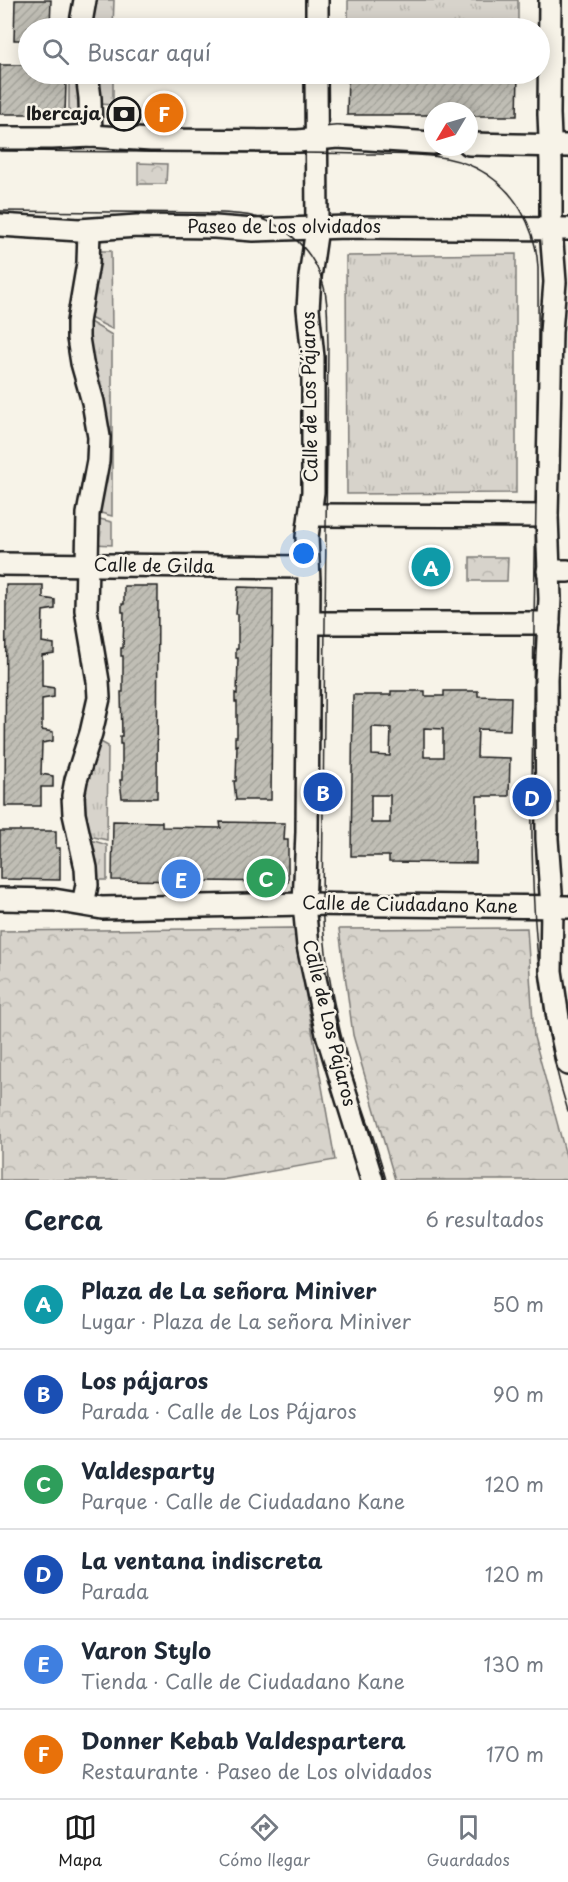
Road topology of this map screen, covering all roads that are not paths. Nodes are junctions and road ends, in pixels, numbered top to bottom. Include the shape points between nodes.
1 (85, 0) edge
2 (317, 0) edge
3 (550, 0) edge
4 (82, 18) edge
5 (317, 18) edge
6 (550, 18) edge
7 (88, 84) edge
8 (316, 84) edge
9 (549, 84) edge
10 (91, 136) junction
11 (0, 138) edge
12 (316, 140) junction
13 (424, 142) edge
14 (478, 144) edge
15 (559, 146) edge
16 (0, 225) edge
17 (317, 228) junction
18 (559, 229) edge
19 (89, 230) junction
20 (310, 515) junction
21 (547, 516) junction
22 (0, 564) edge
23 (87, 565) junction
24 (308, 567) junction
25 (558, 571) edge
26 (309, 623) junction
27 (549, 623) junction
28 (0, 899) edge
29 (83, 904) junction
30 (304, 904) junction
31 (560, 907) edge
32 (568, 1064) edge
33 (372, 1180) edge

1 - 4 street
2 - 5 street
3 - 6 street
7 - 10 street
8 - 12 street, Calle de Los Pájaros
9 - 15 street via 549,114
10 - 11 street
10 - 12 street
12 - 13 street via 336,137
12 - 17 street, Calle de Los Pájaros
14 - 15 street
15 - 18 street
16 - 19 street, Paseo de Los olvidados
17 - 18 street, Paseo de Los olvidados
17 - 19 street, Paseo de Los olvidados via 137,226
17 - 20 street, Calle de Los Pájaros via 308,309 313,368
18 - 21 street via 551,332
19 - 23 street via 78,338 99,437 88,514
20 - 21 street
20 - 24 street, Calle de Los Pájaros
21 - 25 street
22 - 23 street, Calle de Gilda
23 - 24 street, Calle de Gilda
23 - 29 street via 86,610 99,698 73,796 86,868
24 - 26 street, Calle de Los Pájaros
25 - 27 street
26 - 27 street
26 - 30 street, Calle de Los Pájaros
27 - 31 street via 547,827
28 - 29 street, Calle de Ciudadano Kane
29 - 30 street, Calle de Ciudadano Kane via 102,908
30 - 31 street, Calle de Ciudadano Kane
30 - 33 street, Calle de Los Pájaros via 308,946 327,1034
31 - 32 street via 551,971

